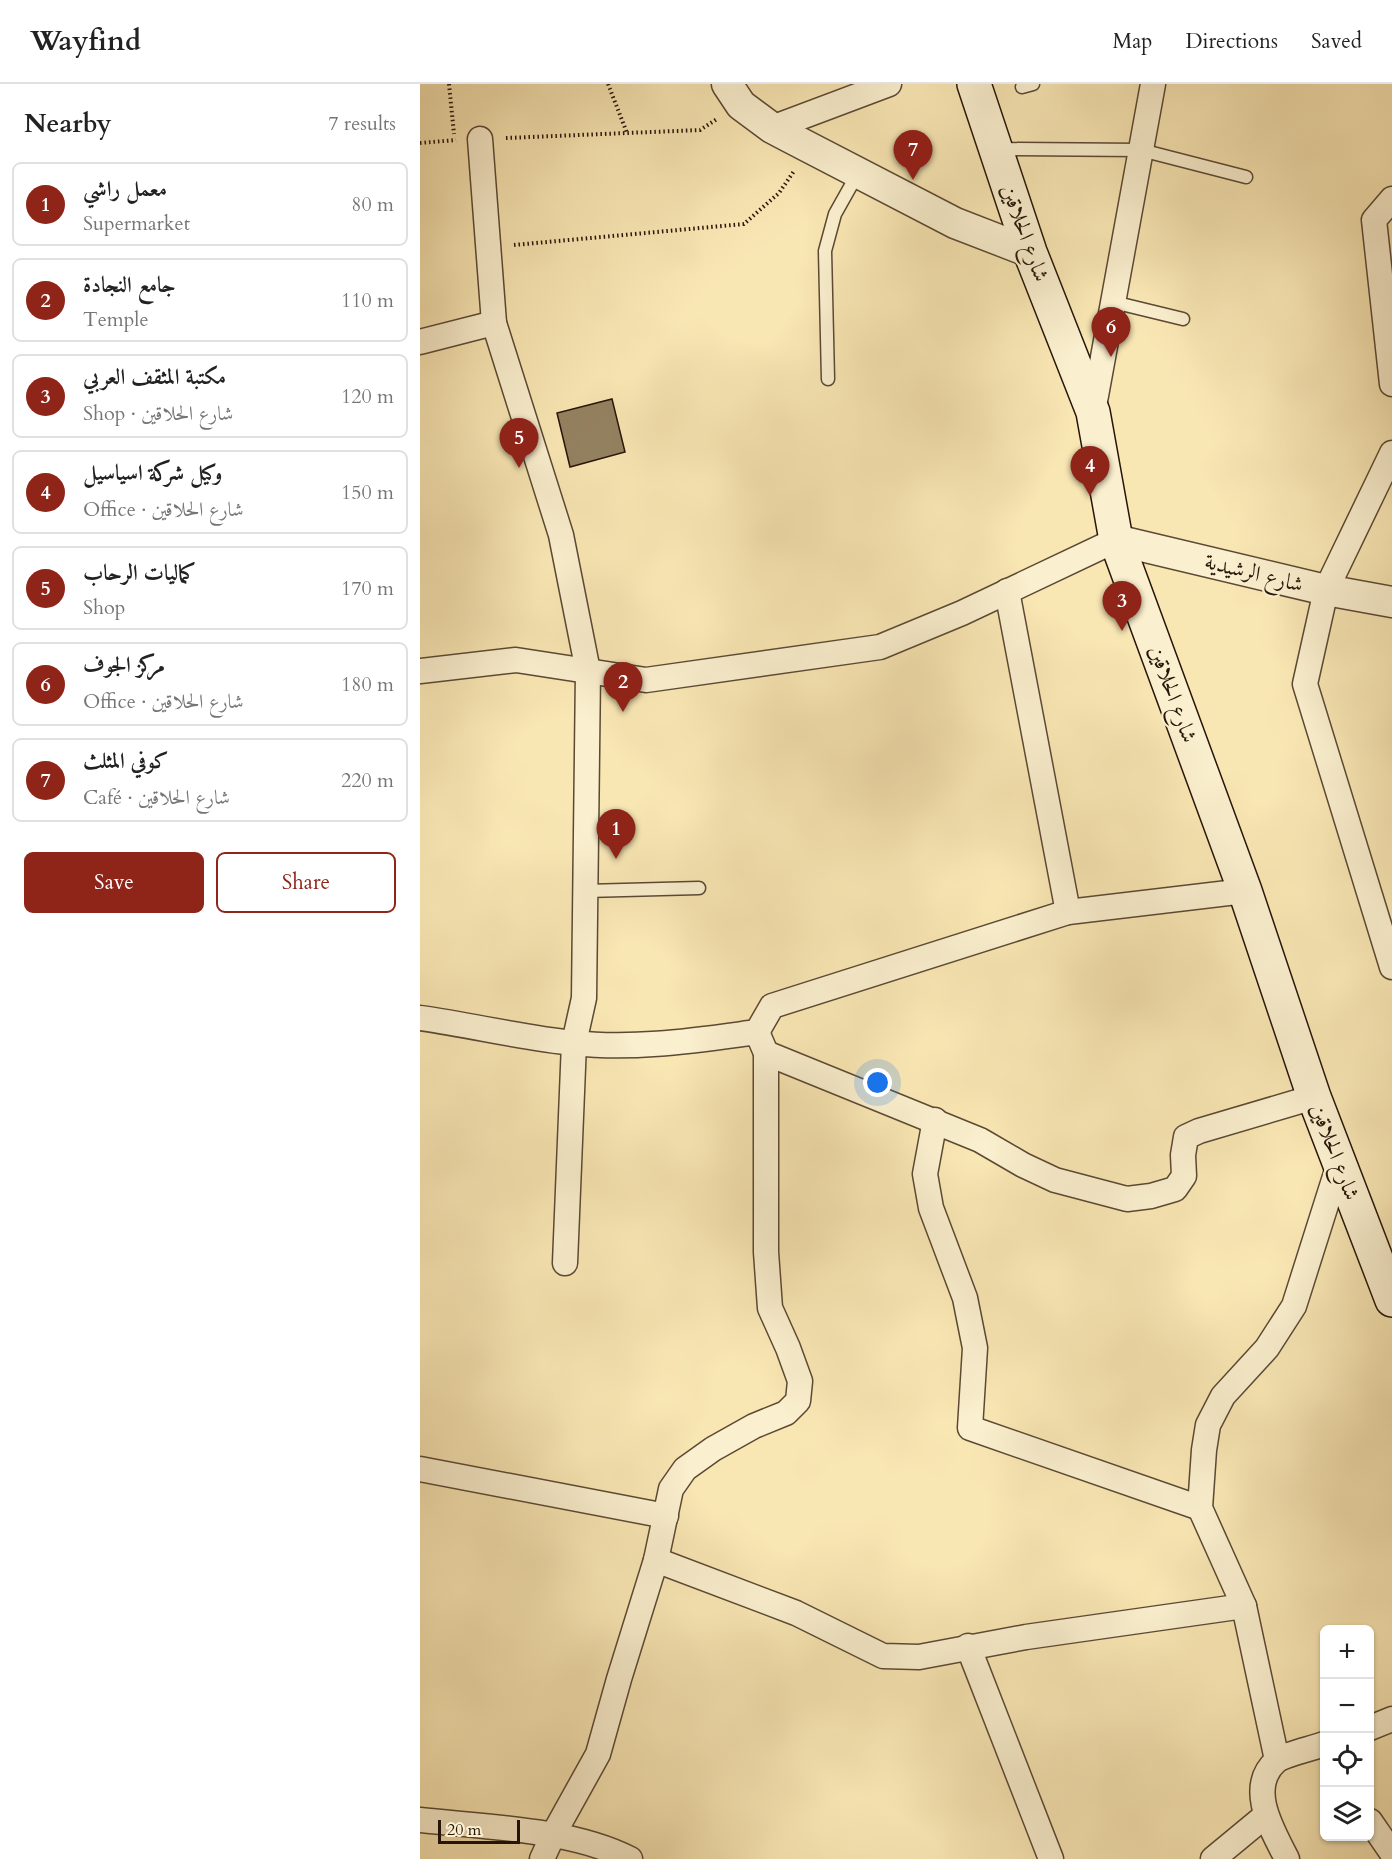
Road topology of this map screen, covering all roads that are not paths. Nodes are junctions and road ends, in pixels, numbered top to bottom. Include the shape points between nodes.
1 (889, 84) edge
2 (974, 84) edge
3 (1153, 84) edge
4 (734, 94) edge
5 (772, 128) junction
6 (480, 139) road end
7 (996, 149) junction
8 (1141, 150) junction
9 (858, 174) junction
10 (1246, 177) dead end
11 (1392, 199) edge
12 (1030, 252) junction
13 (1113, 302) junction
14 (1183, 319) dead end
15 (494, 323) junction
16 (420, 342) edge
17 (828, 379) dead end
18 (1392, 384) edge
19 (1094, 412) junction
20 (1392, 453) edge
21 (1116, 540) junction
22 (1326, 590) junction
23 (1007, 591) junction
24 (1392, 602) edge
25 (420, 671) edge
26 (588, 671) junction
27 (699, 888) dead end
28 (586, 891) junction
29 (1245, 891) junction
30 (1068, 912) junction
31 (1392, 967) edge
32 (420, 1018) edge
33 (762, 1042) junction
34 (574, 1043) junction
35 (1314, 1098) junction
36 (935, 1120) junction
37 (1339, 1164) junction
38 (565, 1263) dead end
39 (1392, 1299) edge
40 (420, 1469) edge
41 (1200, 1508) junction
42 (666, 1516) junction
43 (656, 1560) junction
44 (1244, 1606) junction
45 (968, 1646) junction
46 (1392, 1719) edge
47 (1374, 1726) edge
48 (1320, 1749) edge
49 (1277, 1760) junction
50 (1265, 1816) junction
51 (420, 1820) edge
52 (1374, 1827) edge
53 (553, 1835) junction
54 (1392, 1853) edge
55 (542, 1859) edge
56 (630, 1859) edge
57 (1051, 1859) edge
58 (1213, 1859) edge
59 (1287, 1859) edge

1 - 5 street
2 - 7 main road, شارع الحلاقين
3 - 8 street
4 - 5 street
5 - 9 street
6 - 15 street
7 - 8 lane
7 - 12 main road, شارع الحلاقين
8 - 10 lane
8 - 13 street
9 - 12 street via 955,223
9 - 17 lane via 835,214 825,251
11 - 18 street via 1374,220
12 - 19 main road, شارع الحلاقين
13 - 14 lane
13 - 19 street
15 - 16 street
15 - 26 street via 561,535
19 - 21 main road, شارع الحلاقين
20 - 22 street
21 - 22 street, شارع الرشيدية
21 - 23 street
21 - 29 main road, شارع الحلاقين
22 - 24 street, شارع الرشيدية
22 - 31 street via 1305,684
23 - 26 street via 880,647 646,680
23 - 30 street
25 - 26 street via 516,660
26 - 28 street
27 - 28 lane
28 - 34 street via 584,998
29 - 30 street
29 - 35 main road, شارع الحلاقين
30 - 33 street via 772,1006
32 - 34 street
33 - 34 street via 614,1046
33 - 36 street
33 - 42 street via 770,1308 800,1381 798,1401 786,1413 754,1426 685,1469 671,1489
34 - 38 street
35 - 36 street via 1186,1137 1182,1155 1184,1176 1175,1189 1127,1199 1055,1180
35 - 37 main road, شارع الحلاقين
36 - 41 street via 926,1174 931,1208 965,1298 975,1348 970,1428
37 - 39 main road, شارع الحلاقين
37 - 41 street via 1294,1306 1267,1348 1223,1396 1208,1425
40 - 42 street
41 - 44 street
42 - 43 street
43 - 45 street via 796,1613 883,1656 919,1657
43 - 53 street via 598,1754
44 - 45 street
44 - 49 street
45 - 57 street
46 - 47 street
48 - 49 street
49 - 50 street via 1264,1779
50 - 58 street
50 - 59 street
51 - 53 street
52 - 54 street
53 - 55 street
53 - 56 street

